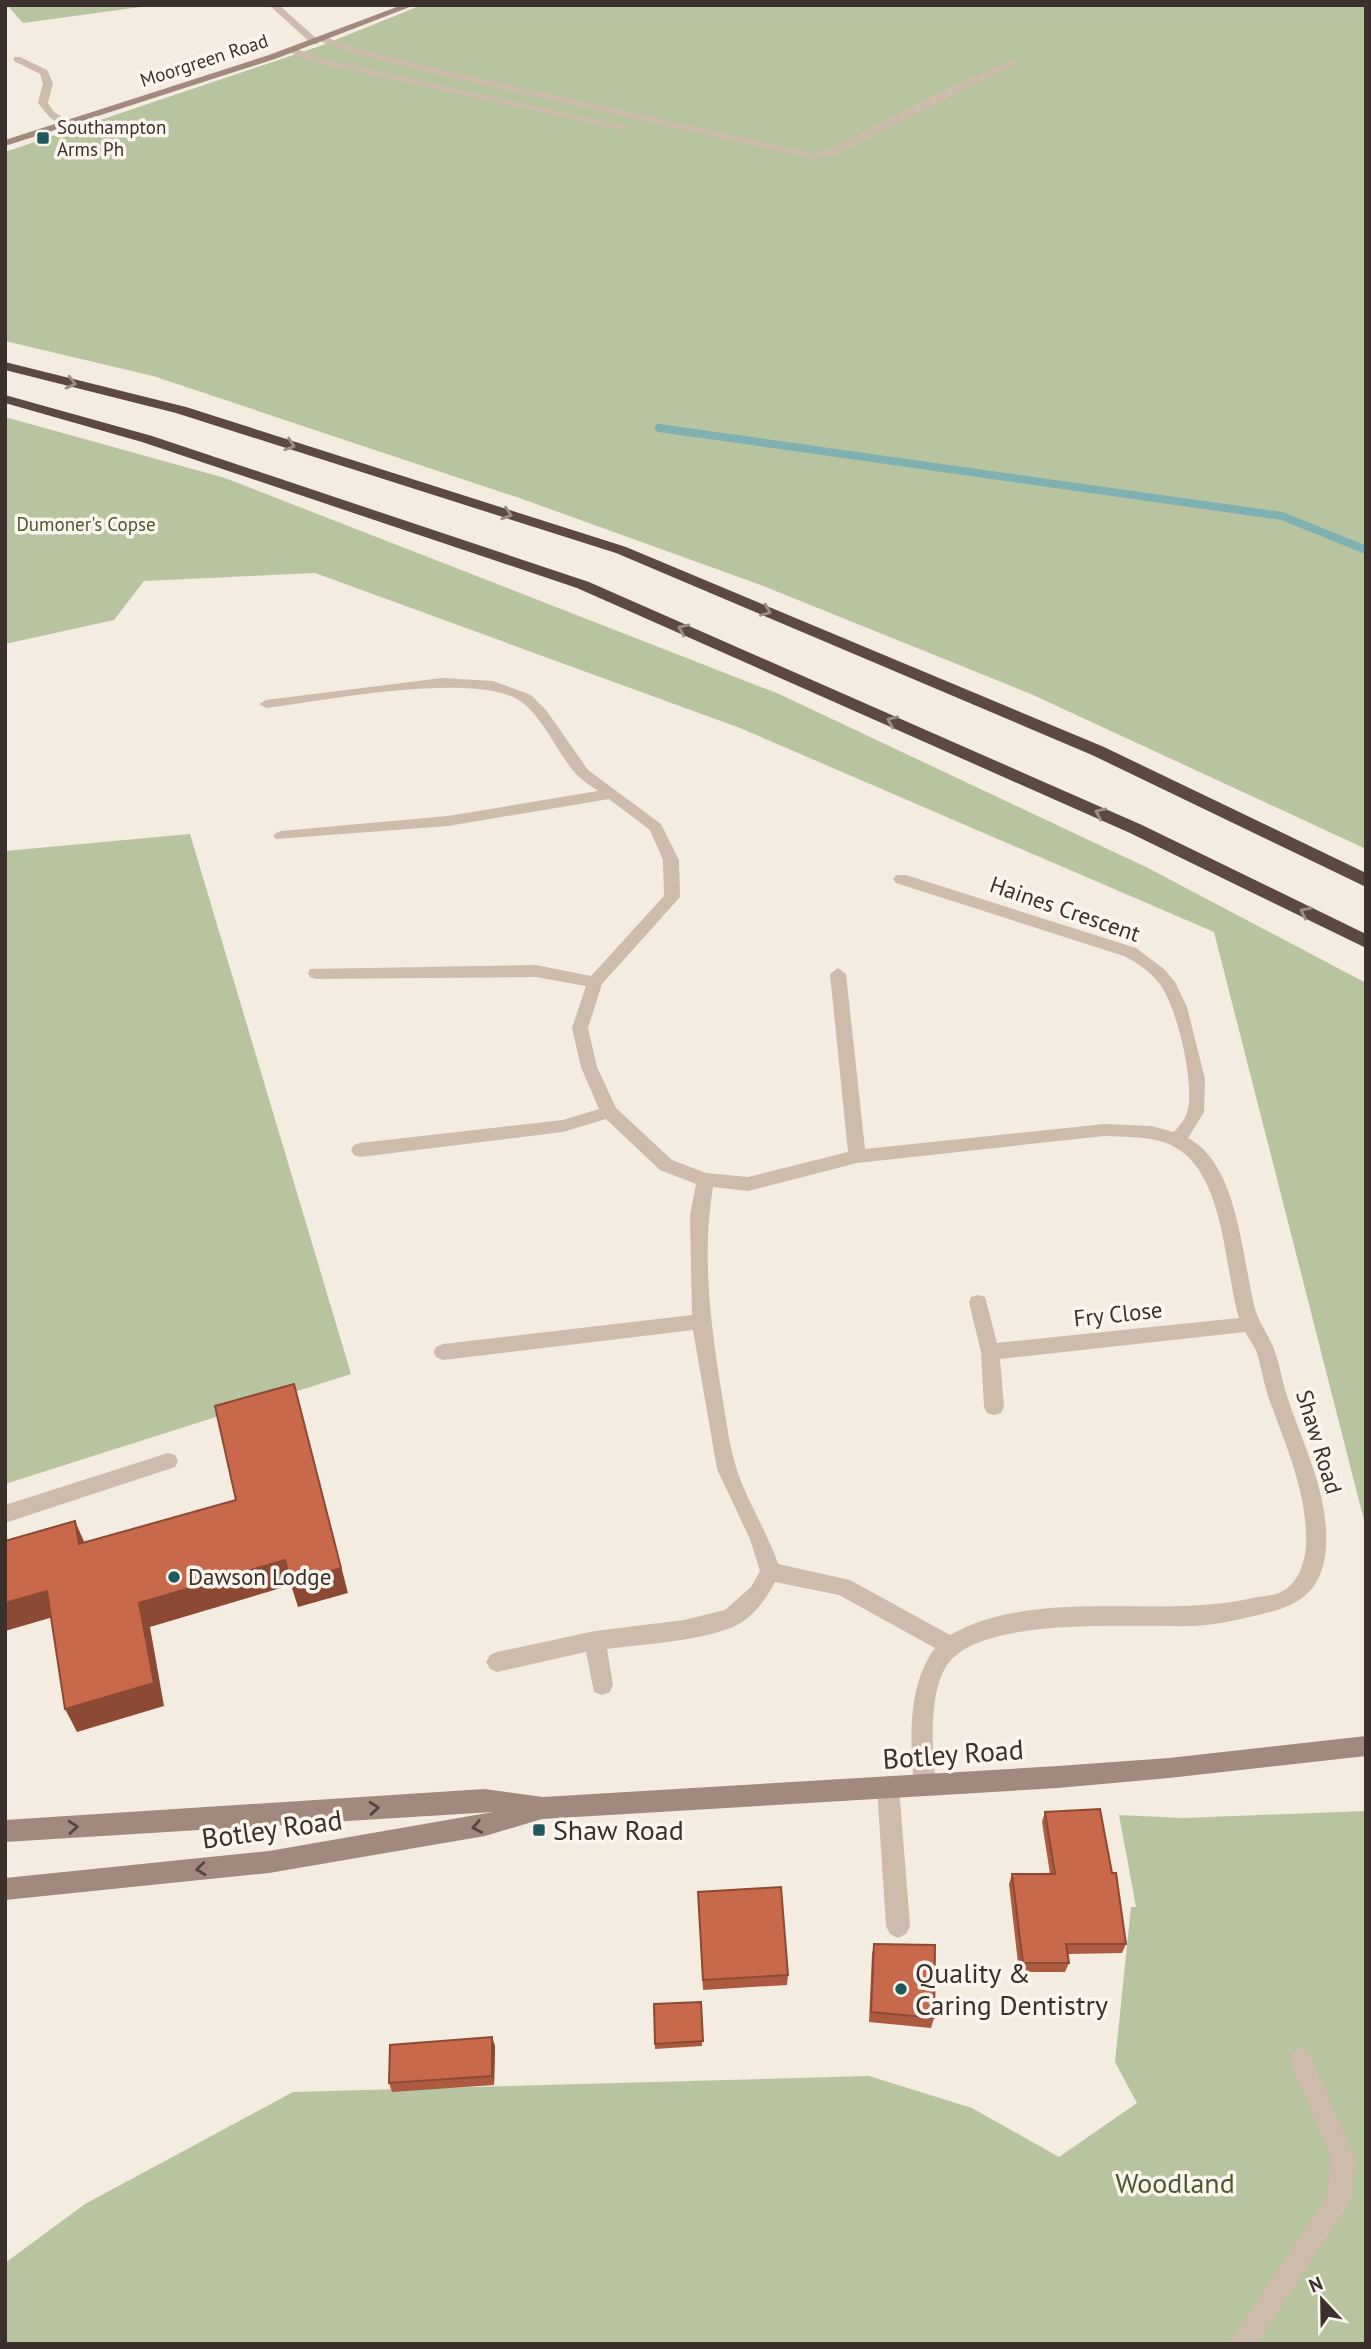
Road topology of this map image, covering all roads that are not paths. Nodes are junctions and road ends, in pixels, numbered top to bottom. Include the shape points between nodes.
1 (273, 5) edge
2 (411, 5) edge
3 (318, 40) junction
4 (291, 50) junction
5 (17, 59) dead end
6 (1015, 62) dead end
7 (65, 123) junction
8 (624, 127) dead end
9 (5, 143) edge
10 (5, 366) edge
11 (5, 399) edge
12 (266, 704) dead end
13 (611, 794) junction
14 (281, 836) dead end
15 (901, 879) dead end
16 (1366, 881) edge
17 (1366, 942) edge
18 (316, 973) dead end
19 (838, 974) dead end
20 (595, 982) junction
21 (609, 1112) junction
22 (1178, 1138) junction
23 (360, 1150) dead end
24 (857, 1156) junction
25 (705, 1180) junction
26 (978, 1302) dead end
27 (701, 1321) junction
28 (1251, 1324) junction
29 (443, 1352) dead end
30 (990, 1352) junction
31 (994, 1406) dead end
32 (168, 1461) dead end
33 (5, 1514) edge
34 (769, 1572) junction
35 (595, 1641) junction
36 (950, 1646) junction
37 (497, 1662) dead end
38 (602, 1685) dead end
39 (1366, 1746) edge
40 (925, 1785) junction
41 (888, 1787) junction
42 (543, 1808) junction
43 (5, 1831) edge
44 (5, 1889) edge
45 (898, 1926) dead end
46 (1301, 2059) dead end
47 (1241, 2344) edge

1 - 3 street
2 - 3 main road, Moorgreen Road
3 - 4 main road, Moorgreen Road
3 - 6 street via 813,156 831,153
4 - 7 main road, Moorgreen Road
4 - 8 street via 321,61
5 - 7 street via 44,72 48,83 43,103
7 - 9 main road, Moorgreen Road
10 -> 16 highway via 181,410 621,550 1098,751
17 -> 11 highway via 1136,829 583,585 147,439
12 - 13 street via 442,682 493,685 526,698 583,773
13 - 14 street via 449,821
13 - 20 street via 656,827 671,860 672,897
15 - 22 street, Haines Crescent via 1130,952 1155,969 1171,990 1186,1031 1198,1094 1192,1122
18 - 20 street via 536,971
19 - 24 street
20 - 21 street via 580,1028 589,1067
21 - 23 street via 563,1126
21 - 25 street via 666,1165
22 - 24 street via 1136,1129 1104,1130
22 - 28 street, Shaw Road via 1204,1161 1222,1195
24 - 25 street via 748,1184
25 - 27 street via 699,1215
26 - 30 street
27 - 29 street
27 - 34 street via 727,1469 760,1539
28 - 30 street, Fry Close
28 - 36 street, Shaw Road via 1265,1350 1310,1489 1316,1540 1312,1568 1300,1589 1289,1598 1219,1615 1045,1620 1006,1625
30 - 31 street
32 - 33 street
34 - 35 street via 758,1594 731,1618
34 - 36 street via 843,1587
35 - 37 street
35 - 38 street
36 - 40 street via 936,1664 927,1689 921,1759
39 - 40 main road, Botley Road via 1169,1768
40 - 41 main road, Botley Road
41 - 42 main road, Botley Road
41 - 45 street
43 -> 42 main road, Botley Road via 484,1800
42 -> 44 main road, Botley Road via 485,1825 269,1862
46 - 47 street via 1343,2158 1339,2199

